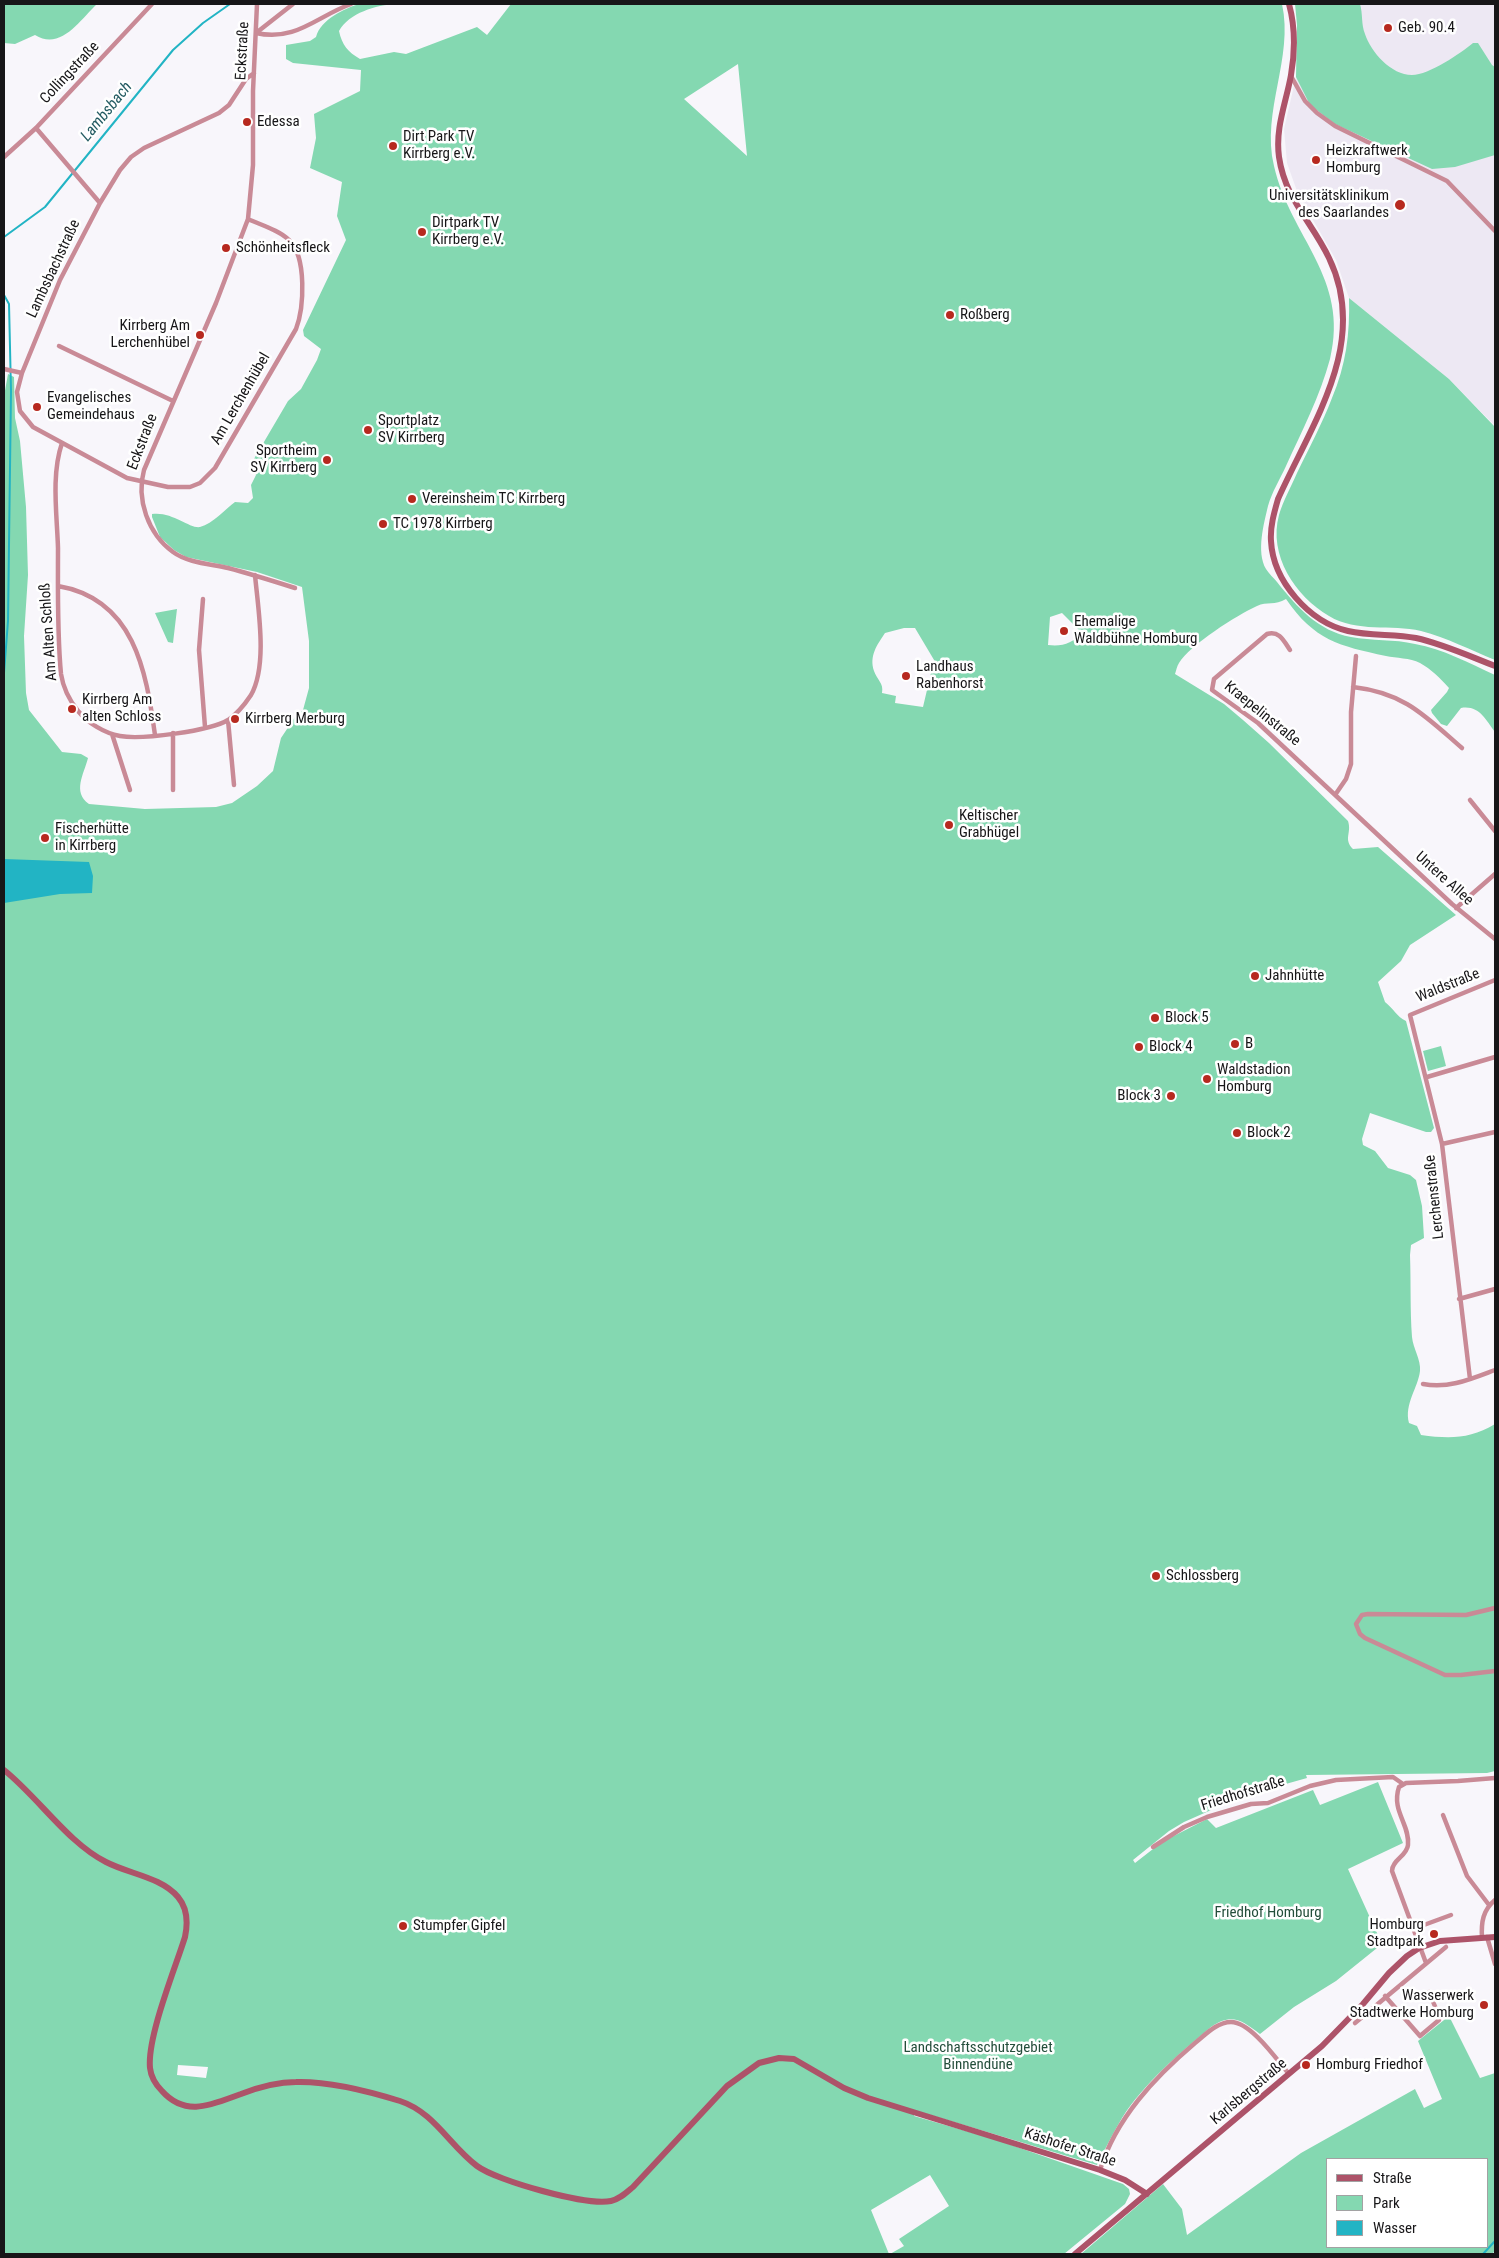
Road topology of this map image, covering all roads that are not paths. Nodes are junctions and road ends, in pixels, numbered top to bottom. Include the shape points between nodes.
1 (152, 4) edge
2 (257, 4) edge
3 (293, 4) edge
4 (351, 4) edge
5 (1289, 4) edge
6 (256, 33) junction
7 (254, 73) junction
8 (1291, 75) junction
9 (36, 128) junction
10 (4, 157) edge
11 (100, 203) junction
12 (248, 220) junction
13 (1495, 232) edge
14 (59, 346) dead end
15 (4, 369) edge
16 (22, 373) junction
17 (173, 400) junction
18 (62, 443) junction
19 (141, 481) junction
20 (254, 575) junction
21 (58, 586) junction
22 (295, 588) dead end
23 (204, 599) dead end
24 (1290, 650) dead end
25 (1356, 656) dead end
26 (1495, 666) edge
27 (1353, 688) junction
28 (228, 720) junction
29 (205, 727) junction
30 (173, 733) junction
31 (112, 734) junction
32 (155, 735) junction
33 (1462, 748) dead end
34 (234, 785) dead end
35 (130, 790) dead end
36 (173, 790) dead end
37 (1335, 795) junction
38 (1470, 800) dead end
39 (1495, 831) edge
40 (1377, 836) joint
41 (1495, 874) edge
42 (1456, 908) junction
43 (1495, 938) edge
44 (1495, 980) edge
45 (1410, 1015) joint
46 (1495, 1057) edge
47 (1427, 1077) junction
48 (1495, 1132) edge
49 (1442, 1144) junction
50 (1495, 1289) edge
51 (1459, 1299) junction
52 (1495, 1370) edge
53 (1470, 1379) junction
54 (1423, 1384) dead end
55 (1495, 1608) edge
56 (1495, 1670) edge
57 (4, 1770) edge
58 (1495, 1778) edge
59 (1403, 1784) junction
60 (1443, 1815) dead end
61 (1153, 1847) dead end
62 (1495, 1900) edge
63 (1489, 1905) junction
64 (1451, 1915) dead end
65 (1413, 1929) junction
66 (1495, 1937) edge
67 (1484, 1938) junction
68 (1446, 1946) dead end
69 (1419, 1948) junction
70 (1426, 1963) junction
71 (1495, 1964) edge
72 (1429, 1992) dead end
73 (1386, 1996) junction
74 (1363, 2004) junction
75 (1369, 2010) junction
76 (1355, 2023) dead end
77 (1289, 2074) junction
78 (1100, 2170) junction
79 (1147, 2194) junction
80 (1075, 2254) edge

1 - 9 street, Collingstraße
2 - 6 street, Eckstraße
3 - 6 street
4 - 6 street via 304,29 271,36
5 - 8 main road via 1294,36
6 - 7 street, Eckstraße
7 - 11 street, Lambsbachstraße via 220,113 161,139 131,157 108,186
7 - 12 street, Eckstraße via 253,165
8 - 13 street via 1305,101 1317,113 1335,126 1447,181
8 - 26 main road via 1279,127 1282,169 1290,195 1323,246 1337,276 1345,329 1336,372 1273,515 1270,540 1275,564 1306,608 1337,628 1424,640
9 - 10 street, Collingstraße
9 - 11 street
11 - 16 street, Lambsbachstraße via 60,280
12 - 17 street, Eckstraße
12 - 19 street, Am Lerchenhübel via 289,239 294,246 304,293 301,317 215,468 200,483 190,487
14 - 17 street
15 - 16 street
16 - 18 street, Lambsbachstraße via 17,392 20,411 33,427
17 - 19 street, Eckstraße
18 - 19 street, Lambsbachstraße via 127,478
18 - 21 street, Am Alten Schloß via 57,471
19 - 20 street, Eckstraße via 142,501 149,522 156,535 173,552 191,560
20 - 22 street, Eckstraße
20 - 28 street, Am Alten Schloß via 259,669 252,693
21 - 31 street, Am Alten Schloß via 61,675 65,688 87,720
21 - 32 street via 83,592 118,619 145,678
23 - 29 street via 199,650
24 - 37 street, Kraepelinstraße via 1279,635 1267,634 1214,679 1212,690 1258,723
25 - 27 street
27 - 33 street via 1381,692 1407,703
27 - 37 street via 1351,764
28 - 29 street, Am Alten Schloß
28 - 34 street
29 - 30 street, Am Alten Schloß
30 - 32 street, Am Alten Schloß
30 - 36 street
31 - 32 street, Am Alten Schloß via 129,737
31 - 35 street
37 - 40 street, Kraepelinstraße
38 - 39 street
40 - 42 street, Untere Allee
41 - 42 street
42 - 43 street, Untere Allee
44 - 45 street, Waldstraße
45 - 47 street, Lerchenstraße
46 - 47 street
47 - 49 street, Lerchenstraße
48 - 49 street
49 - 51 street, Lerchenstraße
50 - 51 street
51 - 53 street, Lerchenstraße
52 - 53 street
53 - 54 street via 1442,1386
55 - 56 street via 1466,1615 1368,1614 1362,1615 1356,1624 1365,1638 1440,1673 1461,1675
57 - 78 main road, Käshofer Straße via 36,1798 82,1847 107,1863 168,1888 184,1907 185,1937 153,2038 150,2070 163,2092 187,2107 203,2107 260,2087 295,2082 373,2093 403,2102 427,2116 472,2162 488,2173 592,2202 611,2201 626,2193 727,2086 759,2063 779,2058 794,2059 868,2098
58 - 59 street, Friedhofstraße
59 - 61 street, Friedhofstraße via 1393,1776 1319,1783 1268,1803 1251,1804 1207,1817
59 - 65 street via 1396,1801 1408,1846 1392,1871
60 - 63 street via 1467,1876
62 - 63 street
63 - 67 street via 1482,1919
64 - 65 street
65 - 69 street
66 - 67 main road, Karlsbergstraße
67 - 69 main road, Karlsbergstraße via 1440,1941
67 - 71 street
68 - 70 street
69 - 70 street
69 - 74 main road, Karlsbergstraße via 1400,1962
70 - 73 street
72 - 73 street via 1439,2020 1420,2036
73 - 75 street
74 - 75 street
74 - 77 main road, Karlsbergstraße
75 - 76 street
77 - 78 street via 1240,2024 1231,2022 1215,2027 1139,2099 1113,2138
77 - 79 main road, Karlsbergstraße
78 - 79 main road, Käshofer Straße
79 - 80 main road, Karlsbergstraße

